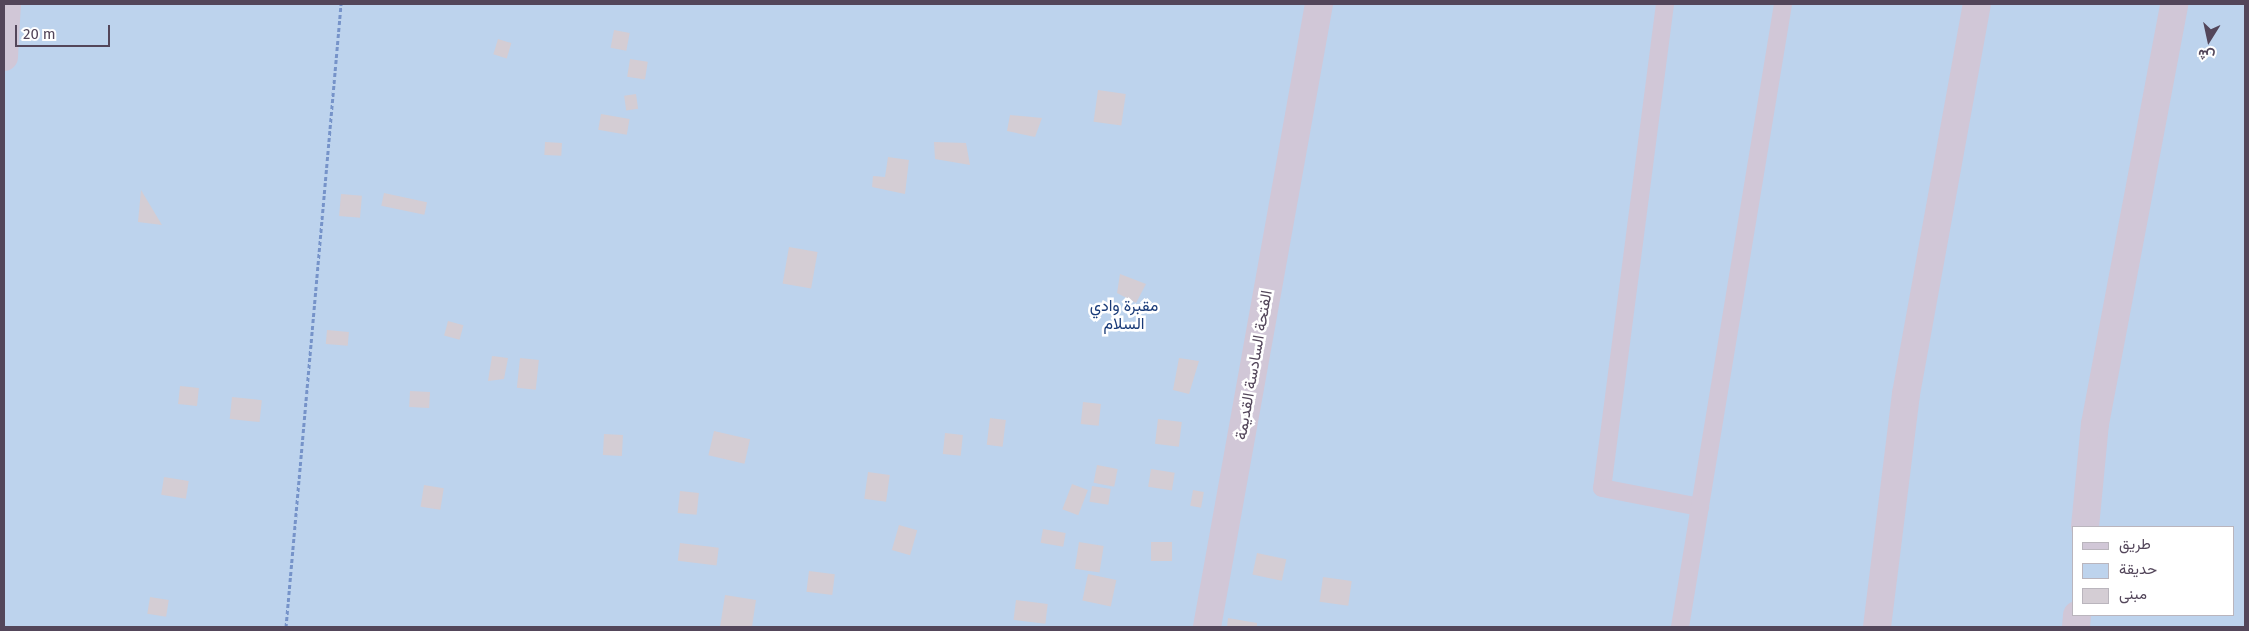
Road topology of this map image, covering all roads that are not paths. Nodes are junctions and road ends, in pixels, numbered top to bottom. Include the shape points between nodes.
1 (7, 4) edge
2 (1319, 4) edge
3 (1665, 4) edge
4 (1783, 4) edge
5 (1977, 4) edge
6 (2174, 4) edge
7 (4, 57) edge
8 (1700, 507) junction
9 (2085, 526) edge
10 (1207, 627) edge
11 (1680, 627) edge
12 (1877, 627) edge

1 - 7 street
2 - 10 street, الفتحة السادسة القديمة
3 - 8 lane via 1602,488
4 - 8 lane
5 - 12 street via 1906,394
6 - 9 street via 2095,424
8 - 11 lane

